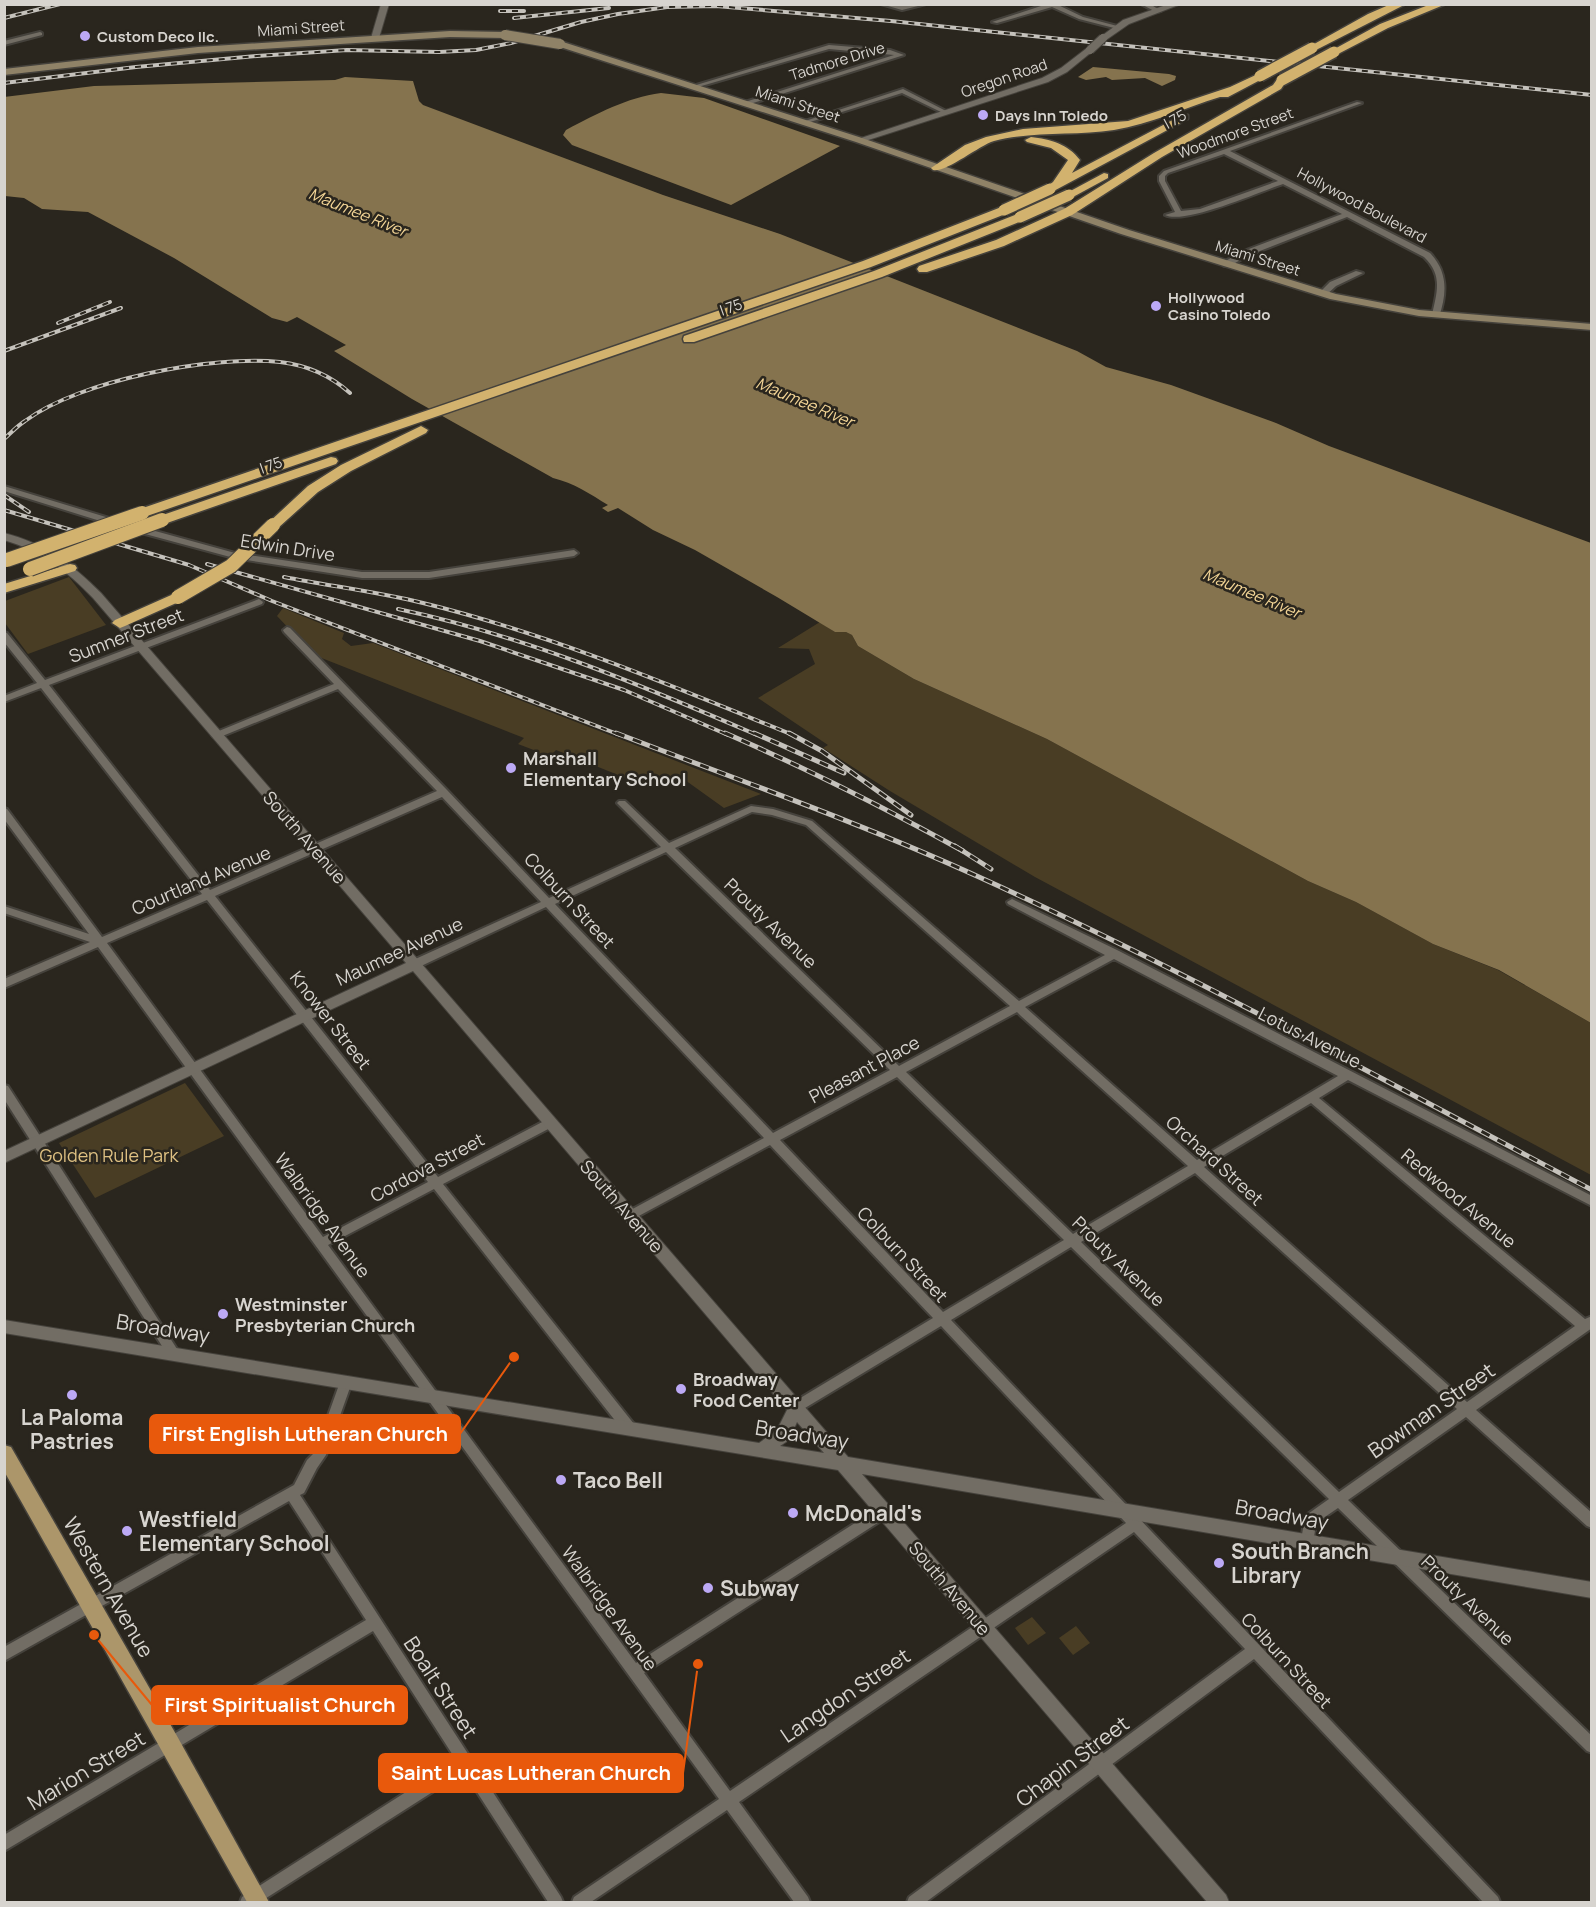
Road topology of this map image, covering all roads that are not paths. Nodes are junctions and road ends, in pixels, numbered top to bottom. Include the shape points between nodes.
1 (385, 4) edge
2 (884, 4) edge
3 (923, 4) edge
4 (1144, 4) edge
5 (1178, 4) edge
6 (1401, 4) edge
7 (1441, 4) edge
8 (1056, 5) edge
9 (1158, 11) junction
10 (996, 22) dead end
11 (1118, 27) junction
12 (40, 34) dead end
13 (375, 38) junction
14 (4, 43) edge
15 (4, 72) edge
16 (1282, 80) junction
17 (696, 86) junction
18 (1233, 90) junction
19 (747, 103) junction
20 (1359, 103) dead end
21 (945, 112) junction
22 (805, 122) junction
23 (859, 140) junction
24 (1224, 151) junction
25 (941, 169) junction
26 (1285, 181) junction
27 (1054, 187) junction
28 (1068, 212) junction
29 (1168, 214) dead end
30 (1349, 214) junction
31 (1180, 215) junction
32 (1227, 264) junction
33 (1359, 273) dead end
34 (1322, 294) junction
35 (1436, 315) junction
36 (725, 327) junction
37 (1592, 327) edge
38 (420, 430) junction
39 (4, 488) edge
40 (4, 536) edge
41 (574, 554) dead end
42 (6, 561) edge
43 (70, 568) junction
44 (4, 578) edge
45 (4, 589) edge
46 (259, 602) dead end
47 (120, 622) junction
48 (287, 630) dead end
49 (4, 635) edge
50 (142, 646) junction
51 (43, 684) junction
52 (339, 685) junction
53 (4, 699) edge
54 (217, 735) junction
55 (444, 792) junction
56 (622, 803) dead end
57 (4, 811) edge
58 (814, 826) joint
59 (668, 847) junction
60 (315, 849) junction
61 (209, 894) junction
62 (1012, 902) dead end
63 (548, 903) junction
64 (4, 909) edge
65 (100, 942) junction
66 (1115, 954) junction
67 (415, 964) junction
68 (4, 984) edge
69 (1017, 1007) junction
70 (305, 1016) junction
71 (193, 1069) junction
72 (898, 1071) junction
73 (1348, 1075) junction
74 (4, 1089) edge
75 (1311, 1097) junction
76 (550, 1123) junction
77 (771, 1140) junction
78 (39, 1142) junction
79 (4, 1158) edge
80 (1196, 1167) junction
81 (437, 1182) junction
82 (1592, 1202) edge
83 (631, 1215) junction
84 (1072, 1241) junction
85 (321, 1243) junction
86 (941, 1320) junction
87 (1588, 1324) edge
88 (4, 1326) edge
89 (173, 1353) junction
90 (346, 1382) junction
91 (433, 1396) junction
92 (796, 1407) junction
93 (1466, 1409) junction
94 (629, 1428) junction
95 (762, 1450) junction
96 (4, 1453) edge
97 (843, 1464) junction
98 (10, 1476) edge
99 (292, 1494) junction
100 (1339, 1500) junction
101 (1121, 1509) junction
102 (885, 1511) junction
103 (1590, 1517) edge
104 (1135, 1524) junction
105 (1308, 1541) junction
106 (1398, 1558) junction
107 (1592, 1590) edge
108 (91, 1606) junction
109 (375, 1622) junction
110 (983, 1627) junction
111 (1253, 1651) junction
112 (4, 1655) edge
113 (634, 1671) junction
114 (170, 1743) junction
115 (1592, 1746) edge
116 (465, 1763) junction
117 (1101, 1765) junction
118 (729, 1800) junction
119 (4, 1844) edge
120 (253, 1901) edge
121 (556, 1902) edge
122 (579, 1902) edge
123 (803, 1902) edge
124 (914, 1902) edge
125 (1219, 1902) edge
126 (1493, 1902) edge

1 - 13 street
2 - 3 street via 898,8
4 - 9 street
5 - 9 street, Oregon Road
6 - 18 highway, I 75, bridge
7 - 16 highway, I 75 / I 75, bridge via 1384,26
8 - 10 street
8 - 11 street via 1086,20
9 - 11 street, Oregon Road
11 - 21 street, Oregon Road, bridge via 1064,70 1045,80
12 - 14 street
13 - 15 main road, Miami Street via 164,53
13 - 17 main road, Miami Street, bridge via 505,35 560,44
16 - 28 highway via 1277,87 1149,160
16 - 36 highway, I 75 / I 75, bridge via 1069,195 1020,217 912,261
17 - 19 main road, Miami Street
17 - 19 street, Tadmore Drive via 830,46 901,55
18 - 25 highway via 1128,124 989,139
18 - 27 highway, I 75
19 - 22 main road, Miami Street
20 - 24 street, Woodmore Street
21 - 22 street via 903,91
21 - 23 street, Oregon Road
22 - 23 main road, Miami Street
23 - 25 main road, Miami Street
24 - 26 street, Hollywood Boulevard
24 - 31 street, Woodmore Street via 1162,176
25 - 27 highway via 993,144 1038,141 1060,147 1074,160 1072,168
25 - 28 main road, Miami Street
26 - 30 street, Hollywood Boulevard
26 - 31 street
27 - 42 highway, I 75, bridge via 901,251
28 - 32 main road, Miami Street
28 - 36 highway via 1000,243
29 - 31 street
30 - 32 street
30 - 35 street, Hollywood Boulevard via 1415,247 1435,262 1442,277
32 - 34 main road, Miami Street
33 - 34 street via 1333,284
34 - 35 main road, Miami Street via 1381,308
35 - 37 main road, Miami Street
36 - 38 highway, I 75 / I 75
38 - 44 highway, I 75 / I 75, bridge
38 - 47 highway, bridge via 313,489 231,566 178,597
39 - 41 street, Edwin Drive via 208,549 362,575 429,575
40 - 43 street, South Avenue via 42,549
43 - 45 highway
43 - 47 street, South Avenue
46 - 50 street, Sumner Street
47 - 50 street, South Avenue
48 - 52 street, Colburn Street
49 - 51 street, Knower Street
50 - 51 street, Sumner Street
50 - 54 street, South Avenue
51 - 53 street, Sumner Street
51 - 61 street, Knower Street
52 - 54 street
52 - 55 street, Colburn Street
54 - 60 street, South Avenue
55 - 60 street, Courtland Avenue
55 - 63 street, Colburn Street
56 - 59 street, Prouty Avenue
57 - 65 street, Walbridge Avenue
58 - 59 street, Maumee Avenue via 773,812 751,810
58 - 69 street, Orchard Street
59 - 63 street, Maumee Avenue
59 - 72 street, Prouty Avenue
60 - 61 street, Courtland Avenue
60 - 67 street, South Avenue
61 - 65 street, Courtland Avenue
61 - 70 street, Knower Street
62 - 66 street, Lotus Avenue
63 - 67 street, Maumee Avenue
63 - 77 street, Colburn Street
64 - 65 street
65 - 68 street, Courtland Avenue
65 - 71 street, Walbridge Avenue
66 - 69 street, Pleasant Place
66 - 73 street, Lotus Avenue
67 - 70 street, Maumee Avenue
67 - 76 street, South Avenue
69 - 72 street, Pleasant Place
69 - 80 street, Orchard Street
70 - 71 street, Maumee Avenue
70 - 81 street, Knower Street
71 - 78 street, Maumee Avenue
71 - 85 street, Walbridge Avenue
72 - 77 street, Pleasant Place
72 - 84 street, Prouty Avenue
73 - 75 street
73 - 82 street, Lotus Avenue
74 - 78 street
75 - 80 street
75 - 87 street, Redwood Avenue
76 - 81 street, Cordova Street
76 - 83 street, South Avenue
77 - 83 street, Pleasant Place
77 - 86 street, Colburn Street
78 - 79 street, Maumee Avenue
78 - 89 street
80 - 84 street
80 - 93 street, Orchard Street
81 - 85 street, Cordova Street
81 - 94 street, Knower Street
83 - 92 street, South Avenue
84 - 86 street
84 - 100 street, Prouty Avenue
85 - 91 street, Walbridge Avenue
86 - 92 street
86 - 101 street, Colburn Street
87 - 93 street, Bowman Street
88 - 89 street, Broadway
89 - 90 street, Broadway
90 - 91 street, Broadway
90 - 99 street via 320,1455 303,1484
91 - 94 street, Broadway
91 - 113 street, Walbridge Avenue
92 - 95 street via 783,1435
92 - 97 street, South Avenue
93 - 100 street, Bowman Street
93 - 103 street, Orchard Street
94 - 95 street, Broadway
95 - 97 street, Broadway
96 - 98 main road, Western Avenue
97 - 101 street, Broadway
97 - 102 street, South Avenue
98 - 108 main road, Western Avenue
99 - 108 street
99 - 109 street, Boalt Street
100 - 105 street, Bowman Street via 1310,1520
100 - 106 street, Prouty Avenue
101 - 104 street, Colburn Street
101 - 105 street, Broadway
102 - 110 street, South Avenue
102 - 113 street
104 - 110 street, Langdon Street
104 - 111 street, Colburn Street
105 - 106 street, Broadway
106 - 107 street, Broadway
106 - 115 street, Prouty Avenue
108 - 112 street
108 - 114 main road, Western Avenue
109 - 114 street, Marion Street
109 - 116 street, Boalt Street
110 - 117 street, South Avenue
110 - 118 street, Langdon Street
111 - 117 street, Chapin Street
111 - 126 street, Colburn Street
113 - 118 street, Walbridge Avenue
114 - 119 street, Marion Street
114 - 120 main road, Western Avenue
116 - 120 street
116 - 121 street, Boalt Street
117 - 124 street, Chapin Street
117 - 125 street, South Avenue
118 - 122 street, Langdon Street
118 - 123 street, Walbridge Avenue

